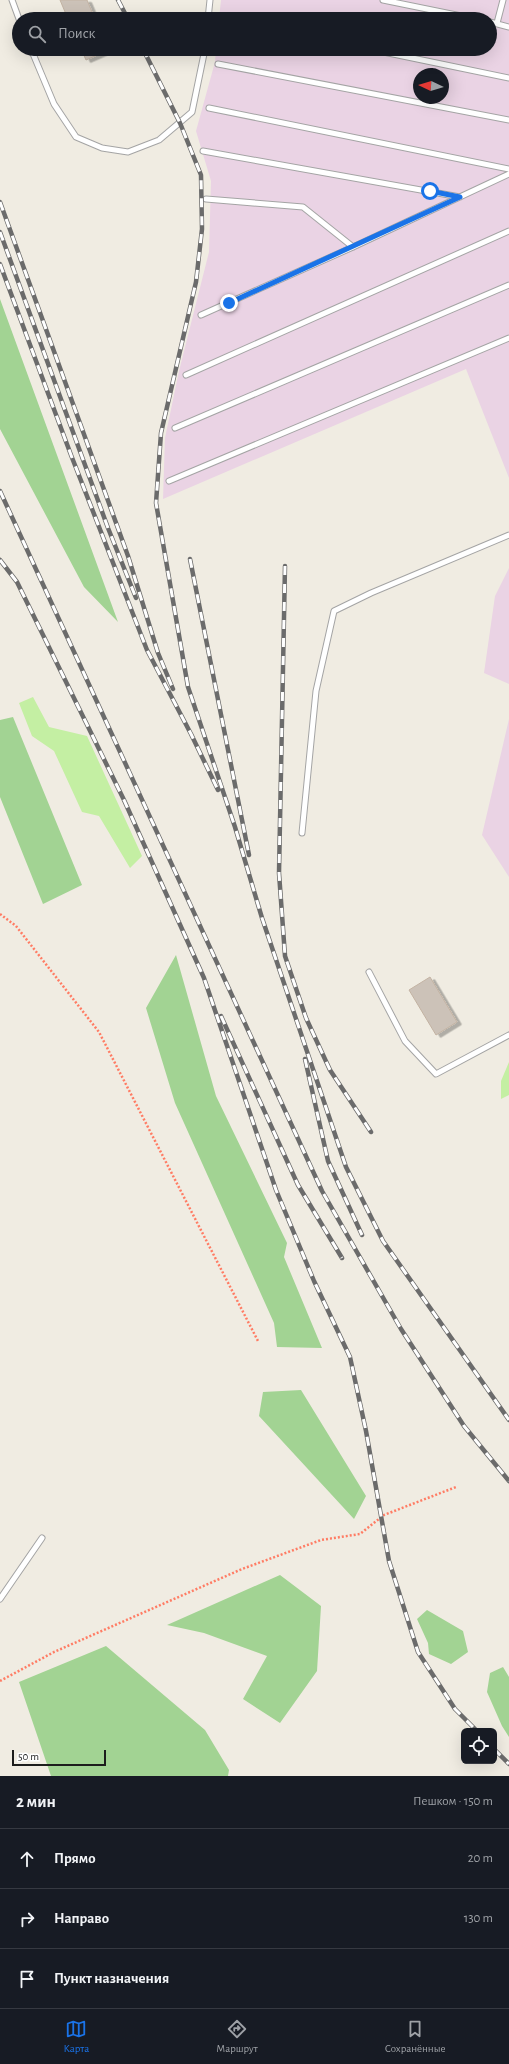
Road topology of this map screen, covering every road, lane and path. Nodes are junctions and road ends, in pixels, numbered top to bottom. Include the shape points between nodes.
1 (12, 0) edge
2 (210, 0) edge
3 (383, 0) edge
4 (503, 0) edge
5 (16, 12) edge
6 (209, 12) edge
7 (442, 12) edge
8 (497, 23) joint
9 (509, 27) edge
10 (34, 56) edge
11 (204, 56) edge
12 (403, 56) edge
13 (218, 64) dead end
14 (509, 78) edge
15 (209, 108) dead end
16 (509, 120) edge
17 (203, 151) dead end
18 (509, 169) edge
19 (509, 174) edge
20 (460, 197) junction
21 (206, 199) dead end
22 (509, 231) edge
23 (353, 247) junction
24 (509, 285) edge
25 (201, 315) dead end
26 (509, 338) edge
27 (186, 375) dead end
28 (175, 428) dead end
29 (169, 481) dead end
30 (509, 535) edge
31 (302, 833) dead end
32 (0, 914) edge
33 (369, 972) dead end
34 (509, 1035) edge
35 (258, 1341) dead end
36 (456, 1487) dead end
37 (42, 1538) dead end
38 (0, 1599) edge
39 (0, 1681) edge

1 - 5 lane
2 - 6 lane
3 - 7 lane
4 - 8 lane
8 - 9 lane
10 - 11 lane via 54,104 76,136 102,148 128,152 159,140 192,112
12 - 14 lane
13 - 16 lane
15 - 18 lane
17 - 20 lane
19 - 20 lane
20 - 23 lane
21 - 23 lane via 303,207
22 - 27 lane
23 - 25 lane
24 - 28 lane
26 - 29 lane
30 - 31 lane via 334,611 316,691
32 - 35 path via 16,926 98,1032
33 - 34 lane via 405,1041 436,1074
36 - 39 path via 384,1515 360,1534 321,1540 242,1569 54,1652
37 - 38 lane

